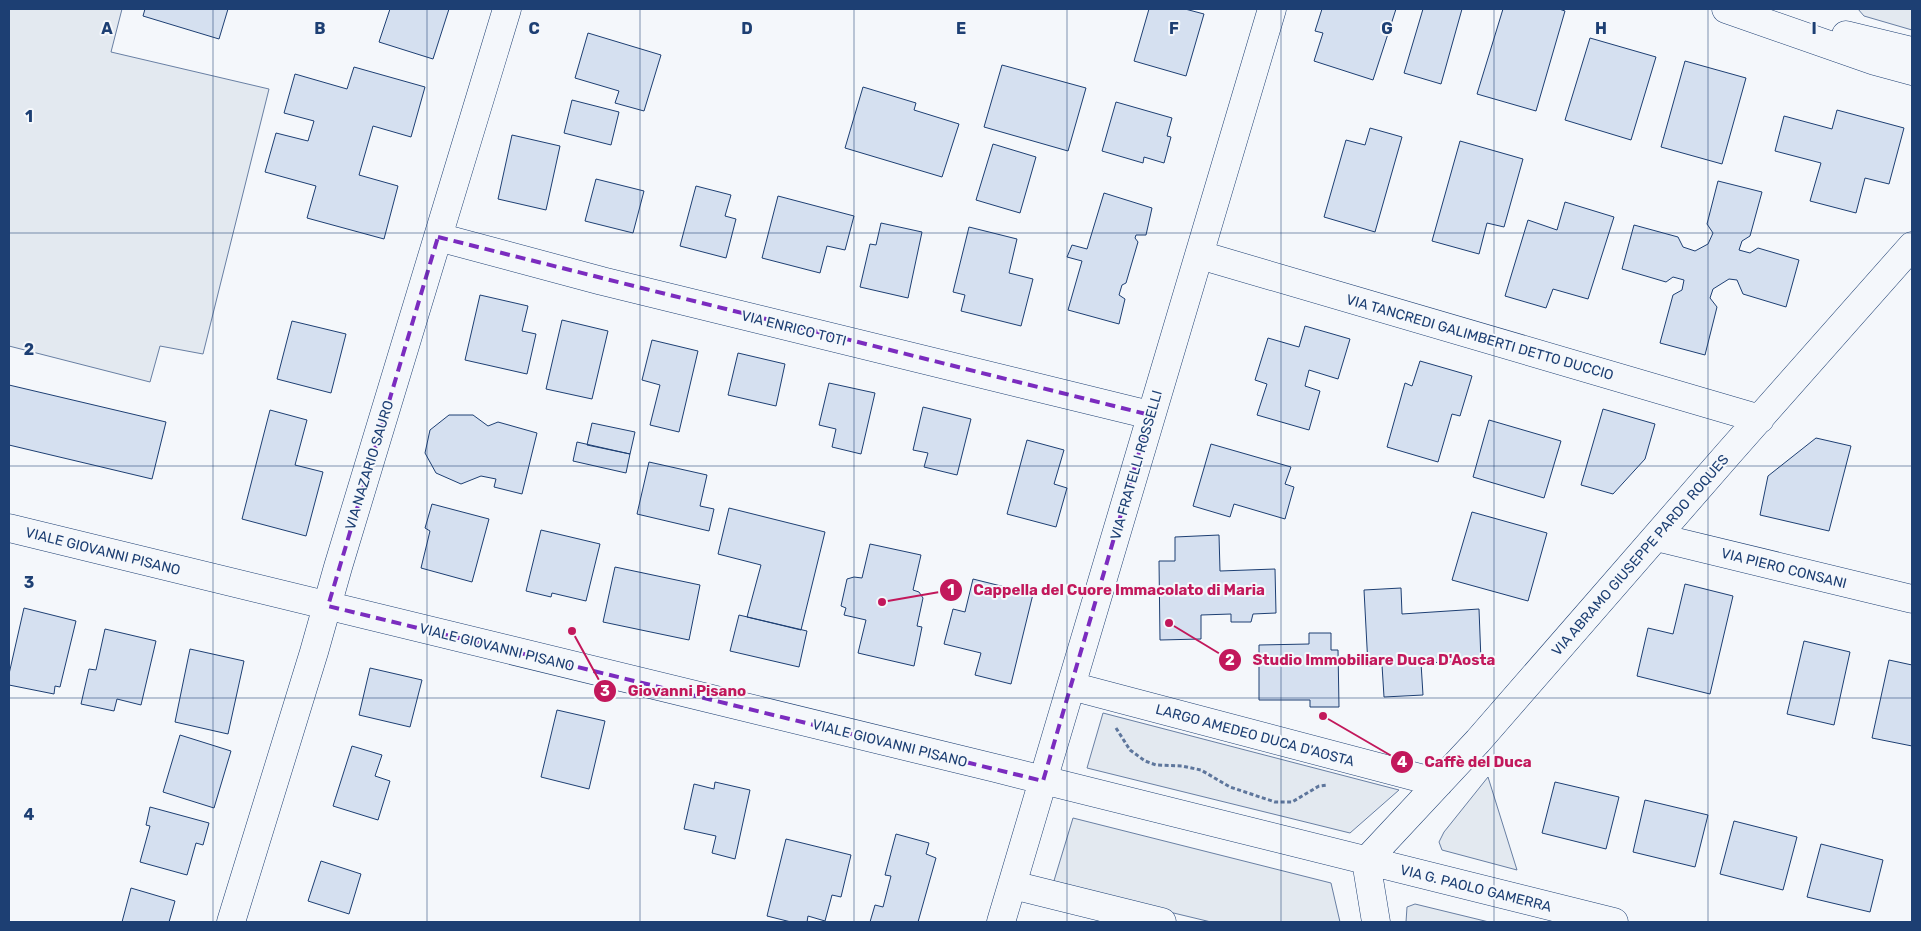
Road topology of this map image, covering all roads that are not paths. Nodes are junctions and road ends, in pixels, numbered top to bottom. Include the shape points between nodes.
1 (507, 9) edge
2 (1272, 9) edge
3 (1733, 11) edge
4 (1912, 51) edge
5 (1912, 71) edge
6 (438, 237) junction
7 (1912, 246) edge
8 (1200, 255) junction
9 (1150, 415) junction
10 (1760, 419) junction
11 (9, 528) edge
12 (1656, 537) junction
13 (1912, 599) edge
14 (328, 606) junction
15 (1071, 686) junction
16 (1043, 781) junction
17 (1440, 783) junction
18 (1366, 861) junction
19 (1012, 885) junction
20 (231, 922) edge
21 (1001, 922) edge
22 (1162, 922) edge
23 (1376, 922) edge
24 (1614, 922) edge

1 - 6 street, VIA NAZARIO SAURO
2 - 8 street, VIA FRATELLI ROSSELLI
3 - 4 street
3 - 5 street
6 - 9 street, VIA ENRICO TOTI via 602,281
6 - 14 street, VIA NAZARIO SAURO
7 - 10 street, VIA ABRAMO GIUSEPPE PARDO ROQUES
8 - 9 street, VIA FRATELLI ROSSELLI
8 - 10 street, VIA TANCREDI GALIMBERTI DETTO DUCCIO
9 - 15 street, VIA FRATELLI ROSSELLI
10 - 12 street, VIA ABRAMO GIUSEPPE PARDO ROQUES
11 - 14 street, VIALE GIOVANNI PISANO
12 - 13 street, VIA PIERO CONSANI
12 - 17 street, VIA ABRAMO GIUSEPPE PARDO ROQUES
14 - 16 street, VIALE GIOVANNI PISANO
14 - 20 street, VIA NAZARIO SAURO
15 - 16 street, VIA FRATELLI ROSSELLI
15 - 17 street, LARGO AMEDEO DUCA D'AOSTA
16 - 18 street
16 - 19 street, VIA FRATELLI ROSSELLI
17 - 18 street, VIA ABRAMO GIUSEPPE PARDO ROQUES
18 - 23 street
18 - 24 street, VIA G. PAOLO GAMERRA
19 - 21 street, VIA FRATELLI ROSSELLI
19 - 22 street

